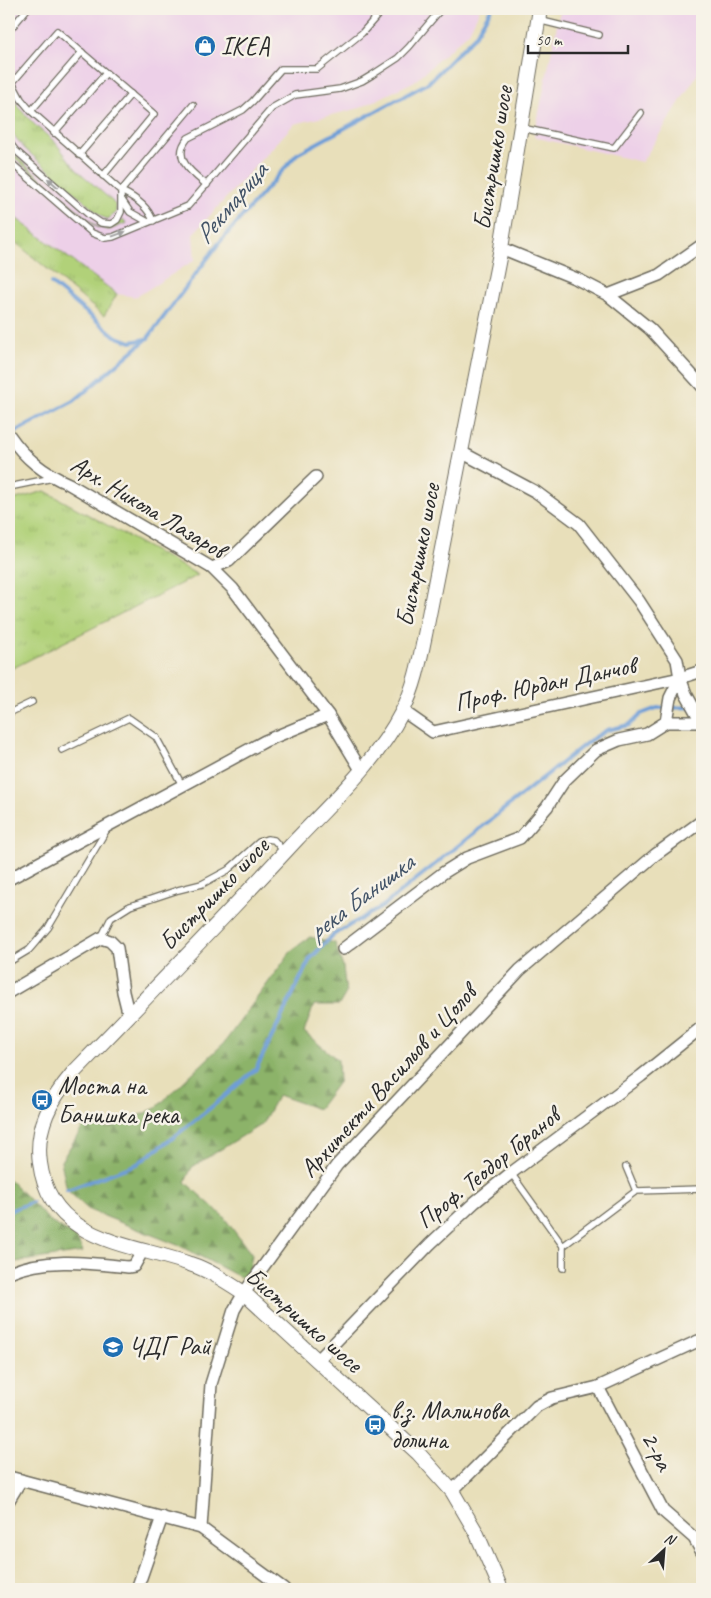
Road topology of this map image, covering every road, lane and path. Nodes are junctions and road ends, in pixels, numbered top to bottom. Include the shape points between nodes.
1 (28, 9) edge
2 (383, 9) edge
3 (441, 9) edge
4 (539, 14) edge
5 (9, 31) edge
6 (599, 35) dead end
7 (82, 52) junction
8 (106, 73) junction
9 (9, 77) edge
10 (12, 83) junction
11 (131, 94) junction
12 (192, 105) dead end
13 (31, 111) junction
14 (641, 113) dead end
15 (522, 128) junction
16 (54, 133) junction
17 (9, 142) edge
18 (79, 154) junction
19 (9, 161) edge
20 (104, 176) junction
21 (207, 185) junction
22 (121, 191) junction
23 (122, 200) junction
24 (150, 222) junction
25 (702, 245) edge
26 (501, 248) junction
27 (608, 295) junction
28 (702, 386) edge
29 (9, 435) edge
30 (461, 452) junction
31 (316, 477) dead end
32 (54, 478) junction
33 (9, 487) edge
34 (212, 568) junction
35 (702, 670) edge
36 (680, 678) junction
37 (32, 702) dead end
38 (403, 711) junction
39 (9, 712) edge
40 (328, 715) junction
41 (666, 722) junction
42 (702, 722) edge
43 (62, 750) dead end
44 (361, 770) junction
45 (182, 785) junction
46 (702, 821) edge
47 (109, 825) junction
48 (285, 853) junction
49 (9, 879) edge
50 (100, 938) junction
51 (343, 949) dead end
52 (9, 962) edge
53 (9, 992) edge
54 (129, 1016) junction
55 (702, 1027) edge
56 (626, 1167) dead end
57 (511, 1173) junction
58 (702, 1188) edge
59 (636, 1191) junction
60 (562, 1246) junction
61 (143, 1250) junction
62 (563, 1268) dead end
63 (9, 1273) edge
64 (244, 1293) junction
65 (698, 1341) dead end
66 (318, 1360) junction
67 (598, 1387) junction
68 (9, 1477) edge
69 (20, 1480) junction
70 (452, 1491) junction
71 (9, 1500) edge
72 (162, 1517) junction
73 (201, 1528) junction
74 (702, 1552) edge
75 (137, 1589) edge
76 (284, 1589) edge
77 (501, 1589) edge

1 - 5 lane
2 - 21 lane via 362,33 317,69 281,68 243,110 183,143 181,151 186,166
3 - 21 lane via 398,58 372,75 351,85 294,95 277,104
4 - 6 lane
4 - 15 street, Бистришко шосе
7 - 8 lane
7 - 10 lane via 57,31
7 - 13 lane
8 - 11 lane
8 - 16 lane
9 - 10 lane
10 - 13 lane
11 - 18 lane
11 - 20 lane via 154,114
12 - 22 lane
13 - 16 lane
14 - 15 lane via 614,148
15 - 26 street, Бистришко шосе
16 - 18 lane
23 -> 17 lane via 118,220 112,224 101,224
18 - 20 lane
19 -> 24 lane via 97,236 114,237
20 - 22 lane
21 - 24 lane via 188,206
22 - 23 lane
22 - 24 lane via 148,210
23 - 24 lane via 130,212
25 - 27 street via 659,275
26 - 27 street
26 - 30 street, Бистришко шосе
27 - 28 street via 650,330
29 - 32 street, Арх. Никола Лазаров via 20,452
30 - 36 street via 536,492 579,524 639,601 677,660
30 - 38 street, Бистришко шосе via 419,662
31 - 34 street via 229,561
32 - 33 lane
32 - 34 street, Арх. Никола Лазаров
34 - 40 street, Арх. Никола Лазаров via 233,589
35 - 36 street, Проф. Юрдан Данчов
36 - 38 street, Проф. Юрдан Данчов via 433,732
36 - 41 street via 670,698
36 - 42 street
37 - 39 lane
38 - 44 street, Бистришко шосе
40 - 44 street, Арх. Никола Лазаров
40 - 45 street via 265,741
41 - 42 street
41 - 51 street via 647,734 619,740 596,750 564,781 547,808 520,838 467,858 443,873
43 - 45 lane via 129,718 156,737
44 - 48 street, Бистришко шосе
45 - 47 street
46 - 64 street, Архитекти Васильов и Цолов via 655,855 520,970 337,1165
47 - 49 street
47 - 52 lane via 48,928 29,950
48 - 50 lane via 274,840 259,842 228,870 202,884 130,906 111,918
48 - 54 street, Бистришко шосе
50 - 53 street
50 - 54 street via 117,948
54 - 61 street, Бистришко шосе via 57,1094 43,1122 38,1154 45,1186 66,1216 100,1238
55 - 57 street, Проф. Теодор Горанов
56 - 59 lane
57 - 60 lane
57 - 66 street, Проф. Теодор Горанов via 430,1244
58 - 59 lane
59 - 60 lane
60 - 62 lane
61 - 63 street via 134,1266 71,1261 20,1268
61 - 64 street, Бистришко шосе via 193,1265
64 - 66 street, Бистришко шосе
64 - 73 street, Архитекти Васильов и Цолов via 234,1310 211,1384
65 - 67 street
66 - 70 street, Бистришко шосе via 418,1453
67 - 70 street via 552,1398 537,1406
67 - 74 street, 2-ра via 663,1511 694,1538
68 - 69 street
69 - 71 street
69 - 72 street
70 - 77 street, Бистришко шосе via 476,1532
72 - 73 street
72 - 75 street
73 - 76 street

